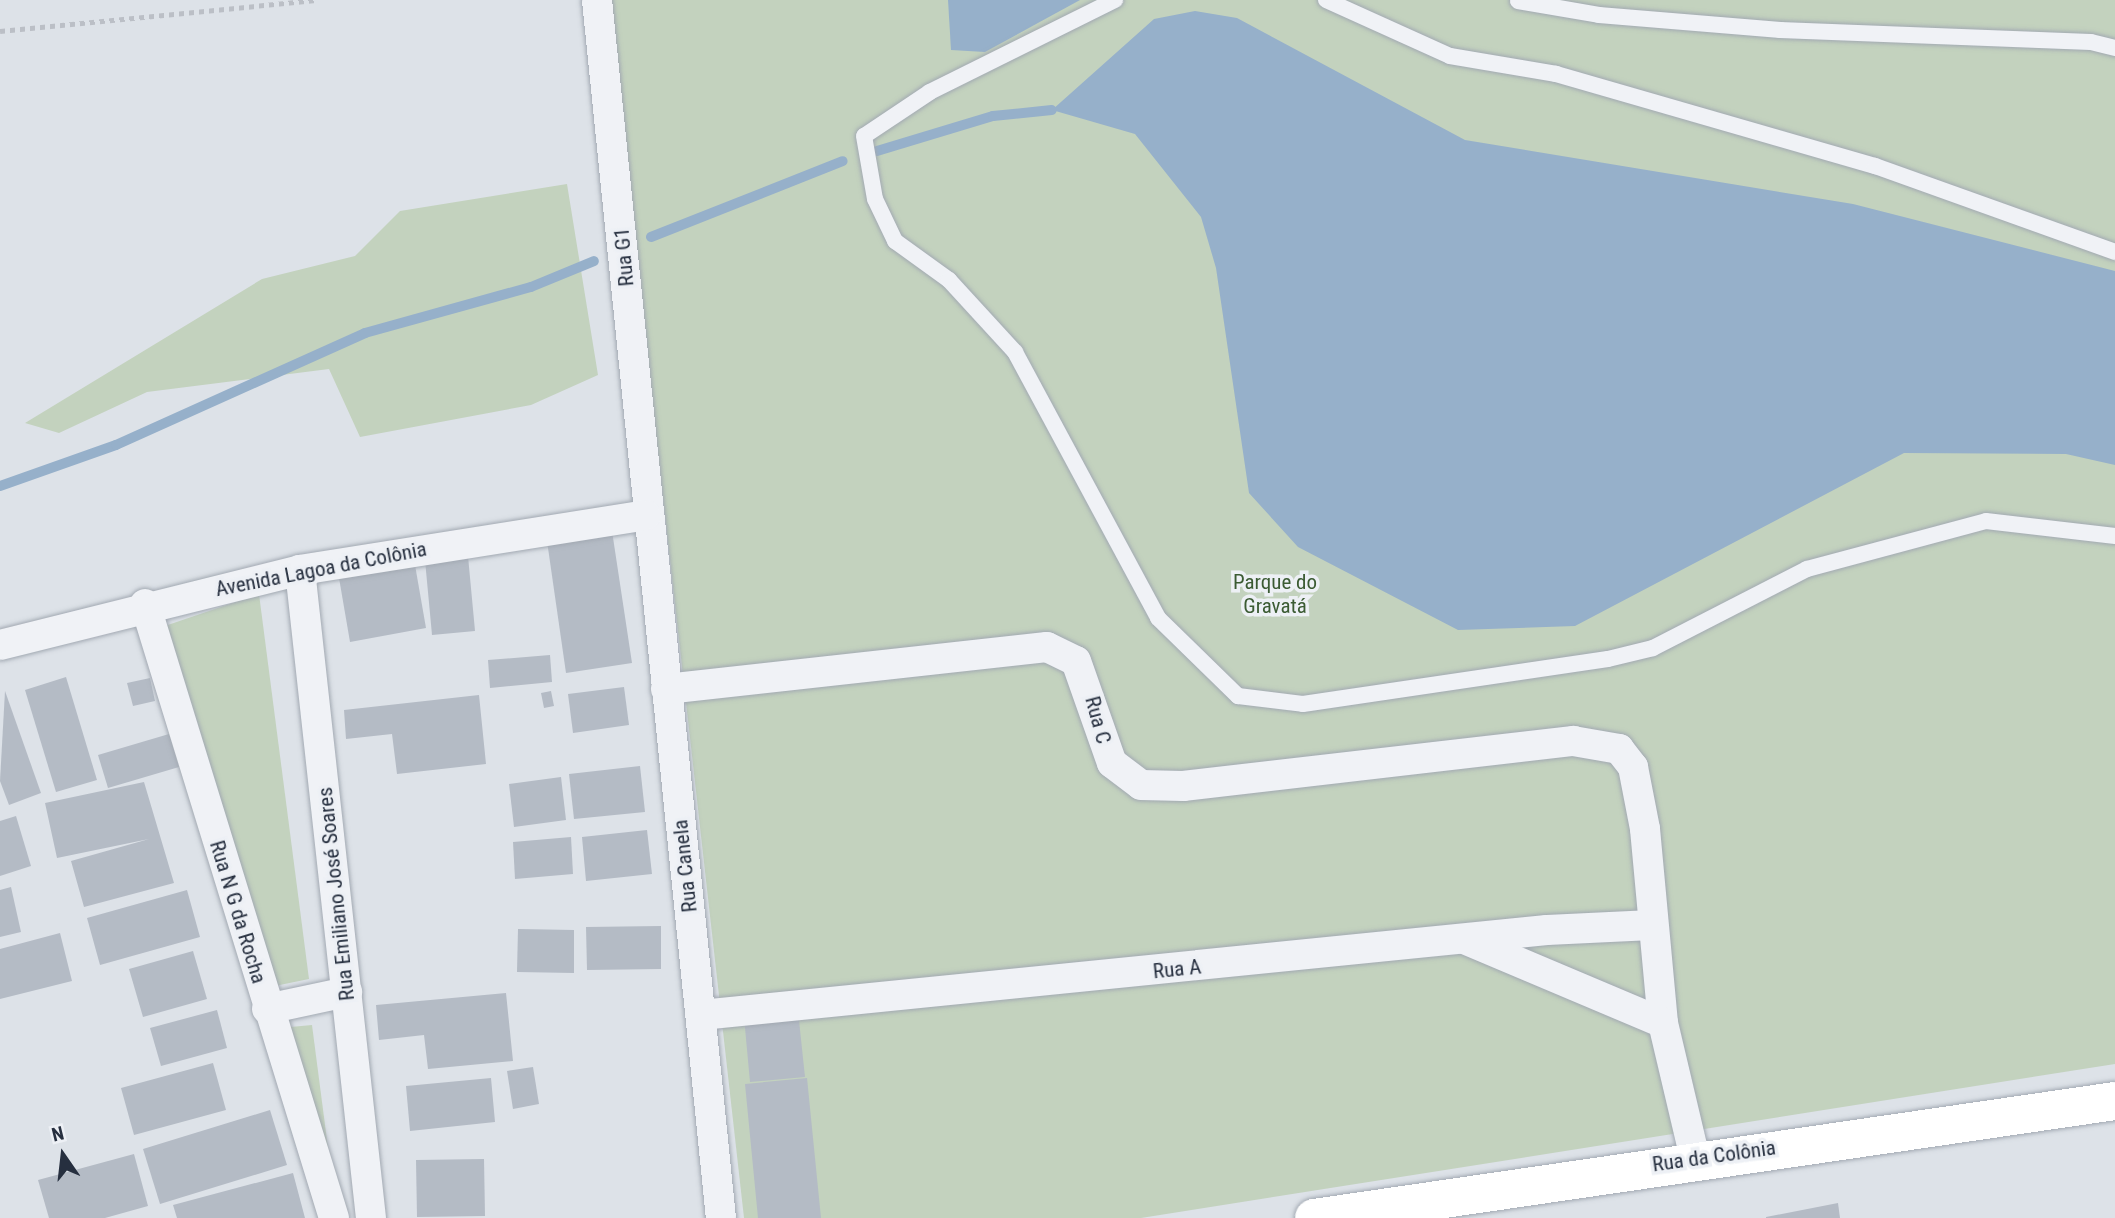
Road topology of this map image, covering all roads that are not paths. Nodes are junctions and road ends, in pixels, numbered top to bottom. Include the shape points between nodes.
1 (597, 0) edge
2 (1115, 0) edge
3 (1326, 0) edge
4 (1518, 1) edge
5 (2115, 48) edge
6 (2115, 252) edge
7 (646, 515) junction
8 (2115, 536) edge
9 (300, 570) junction
10 (145, 604) junction
11 (0, 645) edge
12 (666, 689) junction
13 (1652, 925) junction
14 (1464, 939) junction
15 (347, 992) junction
16 (267, 1009) junction
17 (701, 1015) junction
18 (1663, 1023) junction
19 (2115, 1101) edge
20 (1695, 1158) junction
21 (334, 1218) edge
22 (371, 1218) edge
23 (721, 1218) edge
24 (1314, 1218) edge

1 - 7 street, Rua G1
2 - 8 lane via 1022,51 930,92 864,135 875,199 895,242 949,280 1015,352 1158,618 1238,696 1303,704 1608,659 1653,648 1807,569 1974,523
3 - 6 lane via 1450,56 1556,74 1875,166
4 - 5 lane via 1780,30 2091,41
7 - 9 street, Avenida Lagoa da Colônia
7 - 12 street, Rua Canela
9 - 10 street, Avenida Lagoa da Colônia
9 - 15 street, Rua Emiliano José Soares
10 - 11 street, Avenida Lagoa da Colônia
10 - 16 street, Rua N G da Rocha
12 - 13 street, Rua C via 1048,647 1076,661 1112,764 1141,785 1183,786 1573,741 1619,749 1633,768
12 - 17 street, Rua Canela
13 - 14 street, Rua A
13 - 18 street
14 - 17 street, Rua A
14 - 18 street
15 - 16 street
15 - 22 street, Rua Emiliano José Soares
16 - 21 street, Rua N G da Rocha
17 - 23 street, Rua Canela
18 - 20 street
19 - 20 main road, Rua da Colônia
20 - 24 main road, Rua da Colônia

